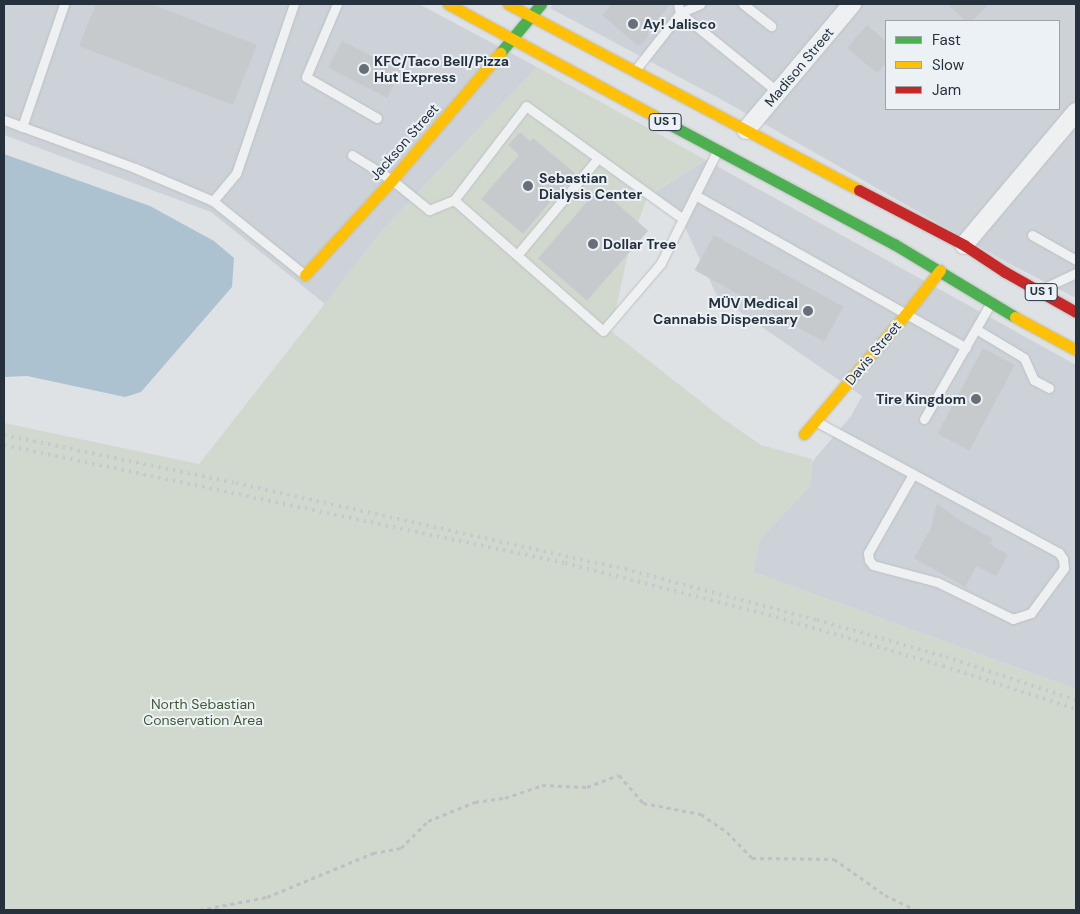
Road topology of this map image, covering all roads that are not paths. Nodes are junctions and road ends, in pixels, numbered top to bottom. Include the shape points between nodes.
1 (64, 4) edge
2 (294, 4) edge
3 (337, 4) edge
4 (448, 4) edge
5 (508, 4) edge
6 (541, 4) edge
7 (678, 4) edge
8 (700, 4) edge
9 (743, 4) edge
10 (852, 4) edge
11 (680, 13) junction
12 (531, 16) junction
13 (771, 26) dead end
14 (511, 39) junction
15 (634, 71) junction
16 (778, 92) junction
17 (1076, 112) edge
18 (377, 118) dead end
19 (4, 120) edge
20 (22, 127) junction
21 (746, 130) junction
22 (717, 150) junction
23 (352, 155) dead end
24 (598, 158) junction
25 (392, 180) junction
26 (695, 194) junction
27 (454, 200) junction
28 (213, 202) junction
29 (682, 218) junction
30 (1032, 235) dead end
31 (894, 244) junction
32 (922, 247) dead end
33 (956, 247) junction
34 (517, 255) junction
35 (1076, 260) edge
36 (940, 270) junction
37 (959, 271) dead end
38 (987, 272) dead end
39 (1005, 272) junction
40 (1076, 273) edge
41 (306, 275) joint
42 (1039, 291) junction
43 (990, 304) junction
44 (1076, 312) edge
45 (905, 315) junction
46 (976, 329) junction
47 (966, 348) junction
48 (1076, 350) edge
49 (1049, 388) dead end
50 (924, 418) dead end
51 (814, 421) junction
52 (804, 434) dead end
53 (913, 474) junction

1 - 20 lane
2 - 28 lane via 236,174
3 - 18 lane via 306,77
4 - 14 main road, US 1
5 - 12 main road, US 1
6 - 12 main road, Jackson Street
7 - 11 lane
8 - 11 lane
9 - 13 lane
10 - 16 street, Madison Street
11 - 15 lane
11 - 16 lane
12 - 14 main road, Jackson Street
12 - 15 main road, US 1
14 - 22 main road, US 1
14 - 25 main road, Jackson Street
15 - 21 main road, US 1
16 - 21 street, Madison Street
17 - 33 street
19 - 20 lane
20 - 28 lane via 135,168
21 - 33 main road, US 1
22 - 26 lane
22 - 31 main road, US 1
23 - 25 lane
24 - 27 lane via 526,106
24 - 29 lane
24 - 34 lane
25 - 27 lane via 429,210
25 - 41 main road, Jackson Street
26 - 29 lane
26 - 45 lane
27 - 34 lane
28 - 41 lane
29 - 34 lane via 661,262 603,331
30 - 35 lane
31 - 32 main road
31 - 36 main road, US 1
33 - 39 main road, US 1
36 - 37 main road
36 - 43 main road, US 1
36 - 45 main road, Davis Street
38 - 39 main road
39 - 42 main road, US 1
40 - 42 lane
42 - 44 main road, US 1
43 - 46 lane
43 - 48 main road, US 1
45 - 47 lane
45 - 51 main road, Davis Street
46 - 47 lane
46 - 49 lane via 1024,358 1034,380
47 - 50 lane
51 - 52 main road, Davis Street
51 - 53 lane
53 - 53 lane via 1058,553 1064,568 1031,613 1013,619 937,582 873,565 868,553

